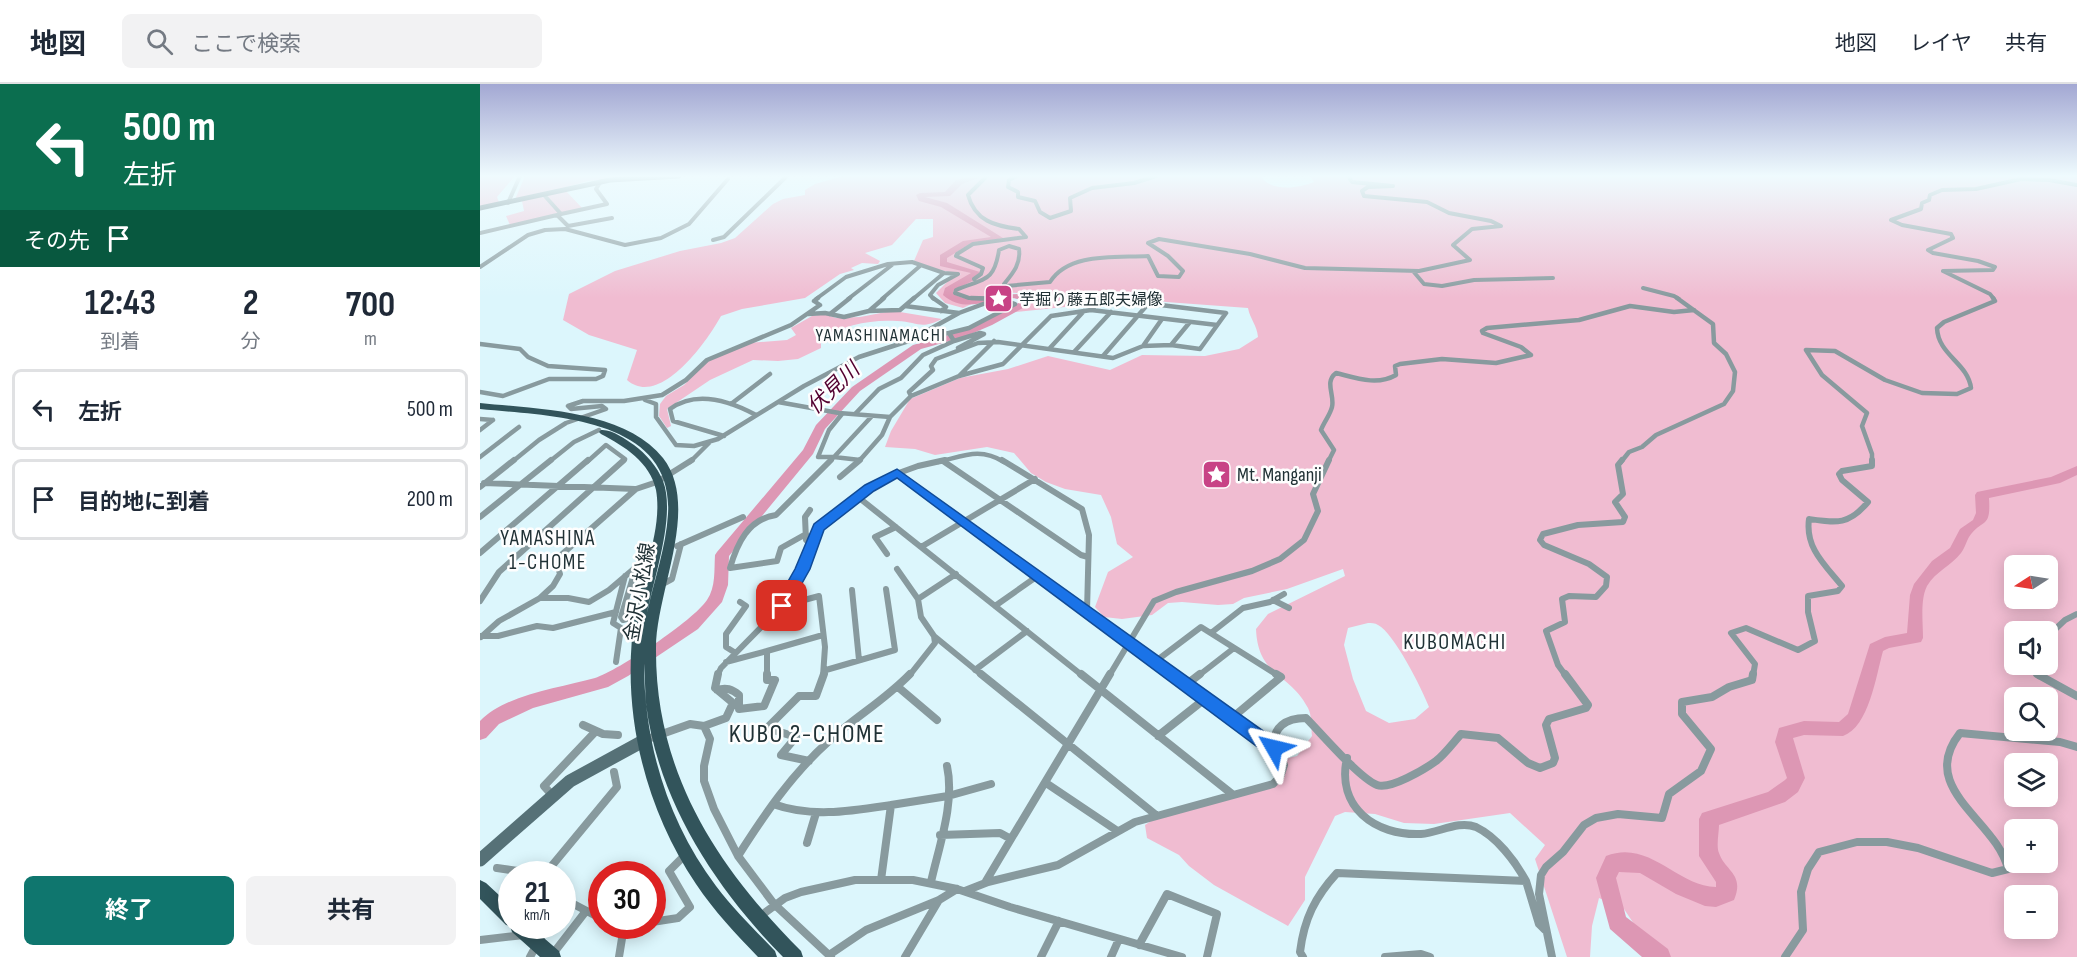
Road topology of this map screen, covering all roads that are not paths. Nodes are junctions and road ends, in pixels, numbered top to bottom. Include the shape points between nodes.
1 (551, 217) edge
2 (560, 217) edge
3 (695, 217) edge
4 (745, 217) edge
5 (983, 217) edge
6 (1469, 217) edge
7 (1900, 217) edge
8 (612, 218) dead end
9 (480, 233) edge
10 (713, 240) dead end
11 (894, 263) junction
12 (920, 266) junction
13 (480, 267) edge
14 (1413, 271) junction
15 (944, 273) junction
16 (1553, 278) dead end
17 (967, 283) junction
18 (1643, 288) dead end
19 (994, 300) junction
20 (1148, 304) junction
21 (905, 306) junction
22 (1090, 310) junction
23 (1694, 310) junction
24 (869, 311) junction
25 (941, 311) junction
26 (1084, 311) junction
27 (1111, 312) junction
28 (808, 314) junction
29 (830, 314) junction
30 (959, 314) junction
31 (1137, 315) junction
32 (1162, 319) junction
33 (1190, 322) junction
34 (1217, 325) junction
35 (949, 334) junction
36 (919, 335) junction
37 (953, 340) junction
38 (994, 341) junction
39 (480, 344) edge
40 (1022, 345) junction
41 (1171, 345) junction
42 (1143, 346) junction
43 (1048, 349) junction
44 (1074, 352) junction
45 (948, 355) junction
46 (1103, 356) junction
47 (771, 374) dead end
48 (959, 376) junction
49 (480, 393) edge
50 (910, 396) junction
51 (642, 400) junction
52 (778, 402) junction
53 (731, 404) junction
54 (480, 406) edge
55 (480, 412) edge
56 (841, 414) junction
57 (855, 414) junction
58 (756, 415) junction
59 (872, 416) junction
60 (890, 417) junction
61 (578, 418) junction
62 (480, 419) edge
63 (566, 423) junction
64 (519, 427) dead end
65 (480, 430) edge
66 (599, 430) junction
67 (724, 436) junction
68 (709, 443) junction
69 (480, 457) edge
70 (834, 457) junction
71 (860, 460) junction
72 (943, 460) junction
73 (897, 472) junction
74 (668, 476) junction
75 (840, 477) dead end
76 (1035, 479) junction
77 (657, 482) junction
78 (482, 484) edge
79 (518, 485) junction
80 (557, 486) junction
81 (592, 488) junction
82 (636, 489) junction
83 (858, 497) junction
84 (1000, 500) junction
85 (810, 510) dead end
86 (480, 517) edge
87 (743, 517) dead end
88 (964, 521) junction
89 (896, 527) junction
90 (806, 534) junction
91 (811, 545) junction
92 (921, 547) junction
93 (480, 553) edge
94 (887, 554) dead end
95 (1088, 557) junction
96 (897, 569) dead end
97 (956, 574) junction
98 (1039, 575) junction
99 (625, 576) junction
100 (659, 587) junction
101 (886, 589) dead end
102 (852, 590) dead end
103 (1284, 594) dead end
104 (540, 598) junction
105 (918, 599) junction
106 (1273, 600) junction
107 (480, 602) edge
108 (740, 602) dead end
109 (782, 606) junction
110 (995, 606) junction
111 (1289, 608) dead end
112 (1087, 611) junction
113 (616, 612) junction
114 (2077, 614) edge
115 (640, 615) junction
116 (2058, 627) edge
117 (1027, 631) junction
118 (1210, 633) junction
119 (823, 635) junction
120 (934, 636) junction
121 (480, 637) edge
122 (1129, 641) junction
123 (1234, 648) junction
124 (767, 651) junction
125 (734, 652) junction
126 (644, 657) junction
127 (859, 660) junction
128 (1156, 661) junction
129 (616, 662) dead end
130 (726, 662) junction
131 (826, 670) junction
132 (975, 670) junction
133 (2038, 675) edge
134 (1187, 684) junction
135 (898, 687) junction
136 (1101, 689) junction
137 (717, 690) junction
138 (2077, 696) edge
139 (1206, 698) junction
140 (1233, 717) junction
141 (937, 720) dead end
142 (584, 725) dead end
143 (704, 726) junction
144 (596, 731) junction
145 (618, 735) dead end
146 (1158, 736) junction
147 (652, 737) junction
148 (1068, 746) junction
149 (2077, 747) edge
150 (1274, 748) junction
151 (1347, 758) junction
152 (809, 761) junction
153 (948, 766) dead end
154 (614, 772) dead end
155 (1046, 783) junction
156 (991, 784) dead end
157 (1232, 794) junction
158 (552, 795) junction
159 (948, 796) junction
160 (773, 804) junction
161 (891, 805) junction
162 (816, 813) junction
163 (1156, 815) junction
164 (1116, 830) junction
165 (940, 835) junction
166 (1011, 839) junction
167 (807, 843) dead end
168 (687, 853) junction
169 (738, 856) junction
170 (480, 860) edge
171 (556, 861) edge
172 (881, 879) junction
173 (986, 881) junction
174 (1526, 881) junction
175 (931, 882) junction
176 (480, 888) edge
177 (961, 890) junction
178 (939, 900) junction
179 (774, 904) junction
180 (498, 905) edge
181 (576, 906) edge
182 (586, 911) joint
183 (759, 918) junction
184 (666, 920) edge
185 (1059, 921) junction
186 (1546, 931) junction
187 (622, 939) edge
188 (1119, 939) junction
189 (480, 940) edge
190 (528, 940) edge
191 (1139, 945) junction
192 (552, 956) edge
193 (830, 956) edge
194 (619, 957) edge
195 (769, 957) edge
196 (795, 957) edge
197 (905, 957) edge
198 (1041, 957) edge
199 (1111, 957) edge
200 (1182, 957) edge
201 (1207, 957) edge
202 (1304, 957) edge
203 (1385, 957) edge
204 (1430, 957) edge
205 (1552, 957) edge
206 (1785, 957) edge

1 - 9 street
2 - 8 street via 568,226
3 - 13 street via 661,238 625,246 565,229 545,230 528,235
4 - 10 street via 724,237
5 - 17 street via 994,225 1019,229 1026,237 973,244 957,254 983,268 981,274
6 - 14 street via 1501,226 1472,229 1453,245 1470,260
7 - 186 street via 1891,220 1951,234 1950,241 1928,250 1933,253 1995,267 1943,271 1990,294 1995,302 1937,328 1936,336 1967,373 1971,388 1957,394 1922,393 1886,380 1835,351 1806,350 1822,375 1867,413 1862,426 1872,466 1839,474 1868,501 1853,519 1840,524 1809,519 1807,526 1812,549 1842,586 1838,591 1808,596 1815,641 1798,650 1746,628 1731,633 1755,664 1752,680 1712,697 1682,702 1682,714 1711,749 1701,771 1669,794 1662,818 1612,814 1584,823 1576,831 1564,852 1552,859 1541,875
11 - 12 street via 912,262
11 - 28 street via 846,277 814,301 820,305
11 - 29 street
12 - 15 street
12 - 24 street
14 - 16 street via 1424,284 1442,286 1474,280
14 - 17 street via 1305,268 1275,258 1159,238 1148,243 1182,271 1179,277 1158,276 1148,256 1087,259 1064,266 1050,282 1006,286 1020,254 1014,246 999,250 992,275
15 - 21 street
15 - 25 street via 958,274 938,285 930,295 946,307
17 - 19 street via 955,293
18 - 23 street via 1674,296
19 - 30 street
19 - 35 street via 1015,304
20 - 22 street via 1103,298
20 - 31 street
20 - 34 street via 1226,313
21 - 24 street via 900,310
21 - 25 street
22 - 26 street
22 - 27 street
23 - 122 street via 1674,312 1621,306 1579,320 1482,331 1531,355 1509,361 1442,359 1400,364 1395,366 1396,375 1380,381 1336,373 1329,383 1331,410 1321,430 1334,450 1313,494 1318,511 1314,524 1300,544 1287,555 1247,572 1162,596 1149,607
23 - 151 street via 1713,324 1714,343 1726,354 1735,372 1736,381 1724,404 1656,435 1617,465 1623,494 1615,502 1623,522 1562,527 1543,534 1540,540 1607,577 1606,586 1596,597 1563,599 1565,622 1546,631 1558,665 1588,705 1549,719 1546,725 1553,762 1540,768 1498,738 1461,734 1436,761 1386,786 1377,785
24 - 29 street via 844,317
25 - 30 street
26 - 40 street via 1051,316
26 - 43 street
27 - 31 street
27 - 44 street
28 - 29 street
28 - 51 street via 707,360 675,389
30 - 36 street
31 - 32 street
31 - 46 street
32 - 33 street
32 - 42 street
33 - 34 street
33 - 41 street
34 - 41 street via 1200,349
35 - 36 street
35 - 37 street
36 - 52 street via 843,363
37 - 45 street via 984,334
37 - 57 street via 922,356 901,378 879,388
38 - 40 street
38 - 45 street
38 - 48 street
39 - 49 street via 520,349 525,356 559,369 605,370 594,381 557,378 536,381 501,397
40 - 43 street
40 - 48 street via 1003,364
41 - 42 street
42 - 46 street via 1118,357
43 - 44 street
44 - 46 street
45 - 50 street via 936,359 933,370 909,392
47 - 53 street
48 - 50 street
50 - 60 street
51 - 61 street via 583,401 568,406 606,409
51 - 68 street via 656,404 656,417 676,445 695,447
52 - 56 street
52 - 58 street
53 - 58 street
53 - 67 street via 696,397 670,409 673,421
54 - 61 main road, 金沢小松線
55 - 63 main road, 金沢小松線
56 - 57 street
56 - 70 street via 829,430 818,457
57 - 59 street
58 - 67 street
59 - 60 street
59 - 70 street
60 - 71 street via 882,435
61 - 63 street
61 - 74 main road, 金沢小松線 via 636,439 660,459
62 - 65 street via 493,420
63 - 66 main road, 金沢小松線
63 - 78 street
64 - 69 street
66 - 77 main road, 金沢小松線 via 632,448 653,470
66 - 79 street via 574,442
67 - 68 street
68 - 74 street via 699,455
70 - 71 street
70 - 90 street via 776,515 766,515 748,530 730,568 777,561 781,548
71 - 75 street
72 - 73 street
72 - 76 street via 990,453
72 - 84 street
73 - 83 street
73 - 88 street
74 - 77 street
74 - 100 main road, 金沢小松線 via 675,515
76 - 84 street
76 - 95 street via 1082,509 1089,535
77 - 82 street
77 - 115 main road, 金沢小松線 via 661,492 659,529
78 - 79 street
79 - 80 street
79 - 86 street
80 - 81 street
80 - 81 street via 606,445 625,459
80 - 93 street
81 - 82 street
81 - 107 street via 499,572
82 - 104 street via 560,556 556,564 560,574 554,586
83 - 89 street
83 - 91 street via 818,528
84 - 88 street
84 - 95 street
85 - 90 street via 805,517
87 - 100 street via 679,545 672,579
88 - 92 street
88 - 98 street
89 - 92 street
89 - 94 street via 875,537
90 - 91 street
91 - 109 street
92 - 97 street
95 - 112 street
96 - 105 street
97 - 105 street
97 - 110 street
98 - 110 street
98 - 112 street
99 - 104 street via 589,602
99 - 113 street
99 - 115 street via 636,567 622,620
100 - 126 main road, 金沢小松線
101 - 127 street via 895,650
102 - 127 street
103 - 106 street
104 - 121 street via 499,621
105 - 120 street via 921,617
106 - 111 street
106 - 118 street via 1243,608
108 - 125 street via 746,606 726,634 726,647
109 - 119 street via 819,596
109 - 125 street
110 - 117 street
112 - 122 street
113 - 121 street via 553,628 537,626
113 - 129 street via 613,623 621,628
114 - 116 street
115 - 126 main road, 金沢小松線
117 - 132 street
117 - 136 street
118 - 123 street
118 - 128 street via 1201,627
119 - 124 street
119 - 131 street
120 - 132 street
120 - 135 street via 935,643 927,655
122 - 128 street
122 - 136 street
123 - 134 street
123 - 140 street via 1281,677
124 - 130 street
124 - 137 street via 767,680 775,680 764,706 739,709 739,695 733,689
125 - 130 street
126 - 147 main road, 金沢小松線
127 - 131 street
128 - 134 street
130 - 137 street via 716,679
131 - 152 street via 816,696 799,696 767,728 796,737 781,755
132 - 148 street
133 - 138 street
134 - 139 street
135 - 141 street
135 - 152 street via 830,739
136 - 146 street
136 - 148 street
137 - 143 street via 733,703 731,710 726,718
139 - 140 street
139 - 146 street
140 - 150 street
142 - 144 street
143 - 147 street via 690,724
143 - 169 street via 710,739 704,781
144 - 145 street
144 - 158 street via 544,786
146 - 157 street
147 - 158 street via 604,760
147 - 168 main road, 金沢小松線 via 650,768 663,806
147 - 183 main road, 金沢小松線 via 709,856
148 - 155 street
148 - 163 street
149 - 206 street via 2061,742 1960,733 1947,757 1948,779 1963,807 2001,847 2008,858 2008,869 1992,873 1918,848 1887,842 1857,842 1819,852 1808,869 1801,892 1803,930
150 - 151 street via 1272,739 1285,721 1306,718
150 - 157 street via 1284,765 1280,777 1273,784
151 - 174 street via 1344,783 1348,798 1373,823 1402,834 1425,834 1468,825 1509,855
152 - 160 street
153 - 159 street
154 - 171 street via 617,788
155 - 164 street
155 - 166 street
156 - 159 street
157 - 163 street
158 - 170 street
159 - 161 street
159 - 165 street
160 - 162 street via 787,810
160 - 169 street
161 - 162 street
161 - 172 street
162 - 167 street
163 - 164 street
164 - 173 street via 1057,866
165 - 166 street via 1000,834
165 - 175 street
166 - 173 street
168 - 184 street via 669,871 690,906 684,916
168 - 195 main road, 金沢小松線 via 711,892
169 - 179 street
172 - 175 street
172 - 179 street via 821,887
173 - 177 street
174 - 186 street via 1539,924
174 - 202 street via 1337,873 1306,912 1300,952
175 - 177 street
176 - 180 main road
177 - 178 street
177 - 185 street
178 - 193 street via 866,930
178 - 197 street
179 - 183 street
179 - 193 street
181 - 182 street
182 - 192 street
183 - 196 main road, 金沢小松線
185 - 188 street
185 - 198 street
186 - 205 street
187 - 194 street
188 - 191 street
188 - 199 street
189 - 190 street
190 - 192 main road
191 - 200 street
191 - 201 street via 1167,894 1217,914
203 - 204 street

